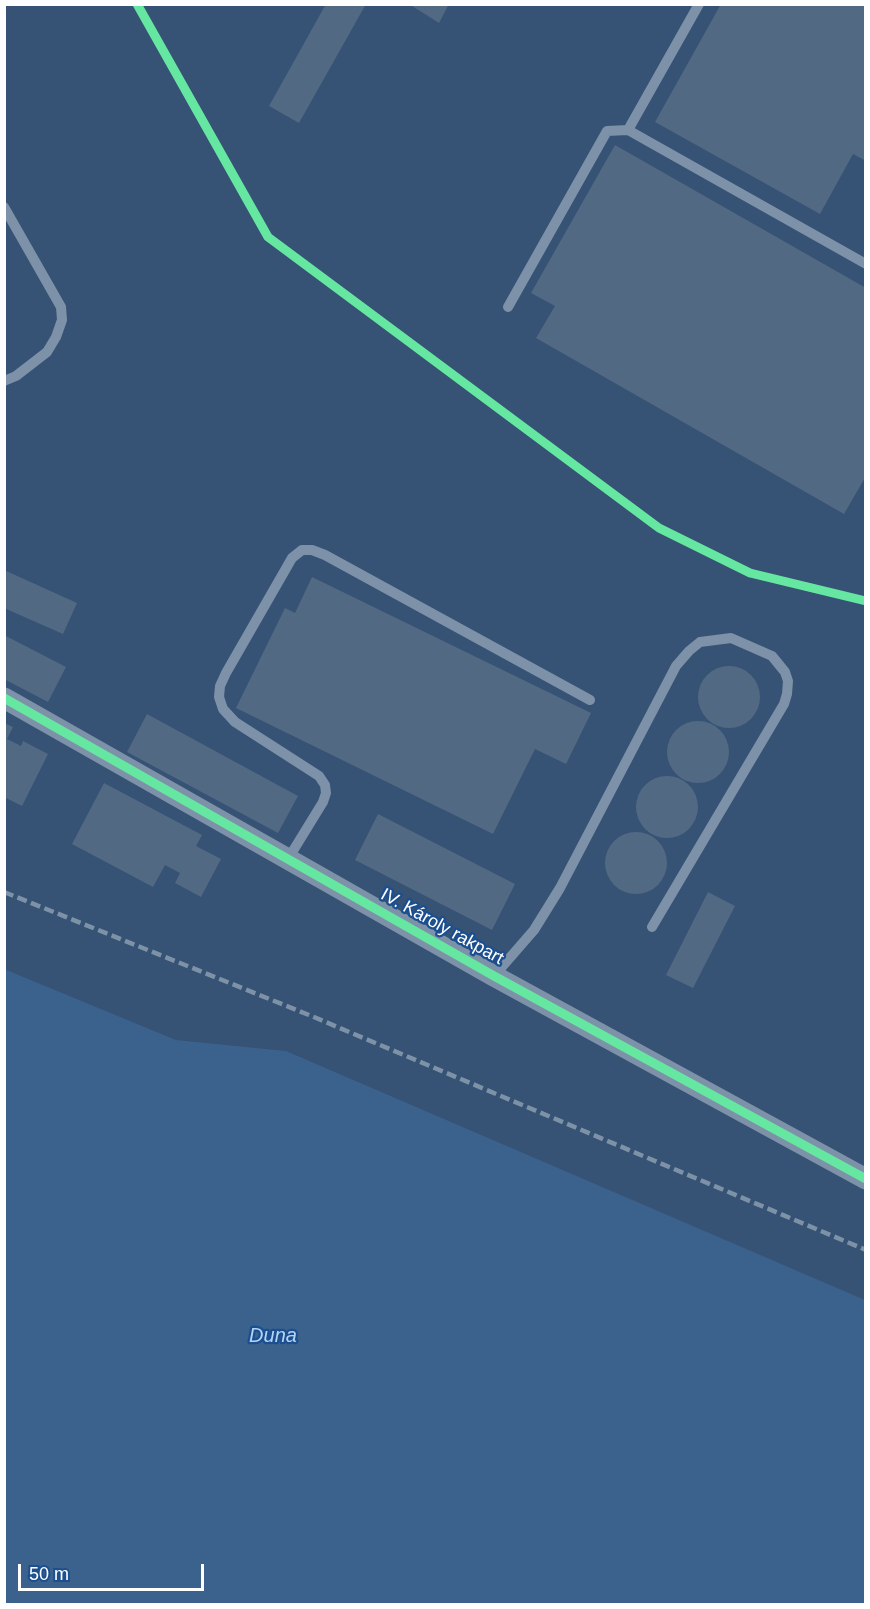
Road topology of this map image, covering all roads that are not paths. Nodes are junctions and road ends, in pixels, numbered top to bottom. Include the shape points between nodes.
1 (699, 4) edge
2 (628, 130) junction
3 (4, 207) edge
4 (866, 264) edge
5 (508, 307) dead end
6 (4, 381) edge
7 (4, 698) edge
8 (590, 700) dead end
9 (288, 859) junction
10 (652, 927) dead end
11 (494, 976) junction
12 (866, 1179) edge

1 - 2 lane
2 - 4 lane
2 - 5 lane via 607,131
3 - 6 lane via 61,308 62,320 48,352
7 - 9 street, IV. Károly rakpart
8 - 9 lane via 325,555 302,550 292,558 226,672 219,697 223,710 235,722 319,776 325,785 323,802
9 - 11 street, IV. Károly rakpart
10 - 11 lane via 787,694 785,672 772,656 731,638 700,642 676,666 560,888 534,930
11 - 12 street, IV. Károly rakpart

